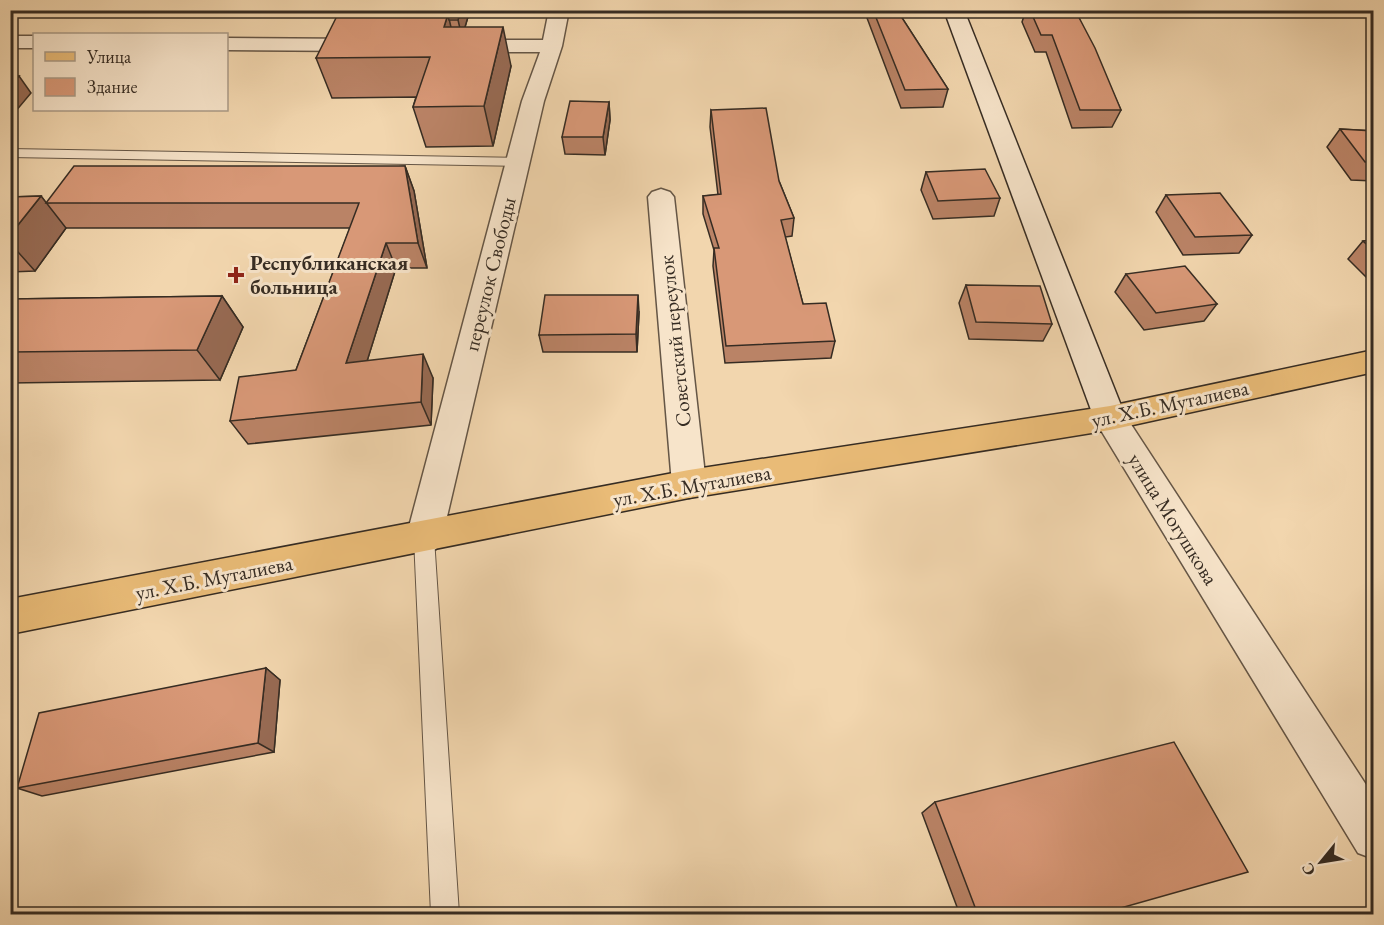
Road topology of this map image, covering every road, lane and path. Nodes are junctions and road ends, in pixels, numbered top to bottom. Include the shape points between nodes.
1 (559, 10) edge
2 (954, 10) edge
3 (10, 42) edge
4 (33, 42) edge
5 (228, 44) edge
6 (389, 45) edge
7 (447, 46) edge
8 (552, 46) junction
9 (10, 153) edge
10 (518, 162) junction
11 (661, 197) dead end
12 (1374, 362) edge
13 (1110, 418) junction
14 (689, 484) junction
15 (424, 538) junction
16 (10, 616) edge
17 (1374, 837) edge
18 (445, 915) edge

1 - 8 street, переулок Свободы
2 - 13 street, улица Могушкова
3 - 4 street
5 - 6 street
7 - 8 street
8 - 10 street, переулок Свободы
9 - 10 lane
10 - 15 street, переулок Свободы
11 - 14 street, Советский переулок
12 - 13 main road, ул. Х.Б. Муталиева
13 - 14 main road, ул. Х.Б. Муталиева
13 - 17 street, улица Могушкова
14 - 15 main road, ул. Х.Б. Муталиева
15 - 16 main road, ул. Х.Б. Муталиева
15 - 18 lane

